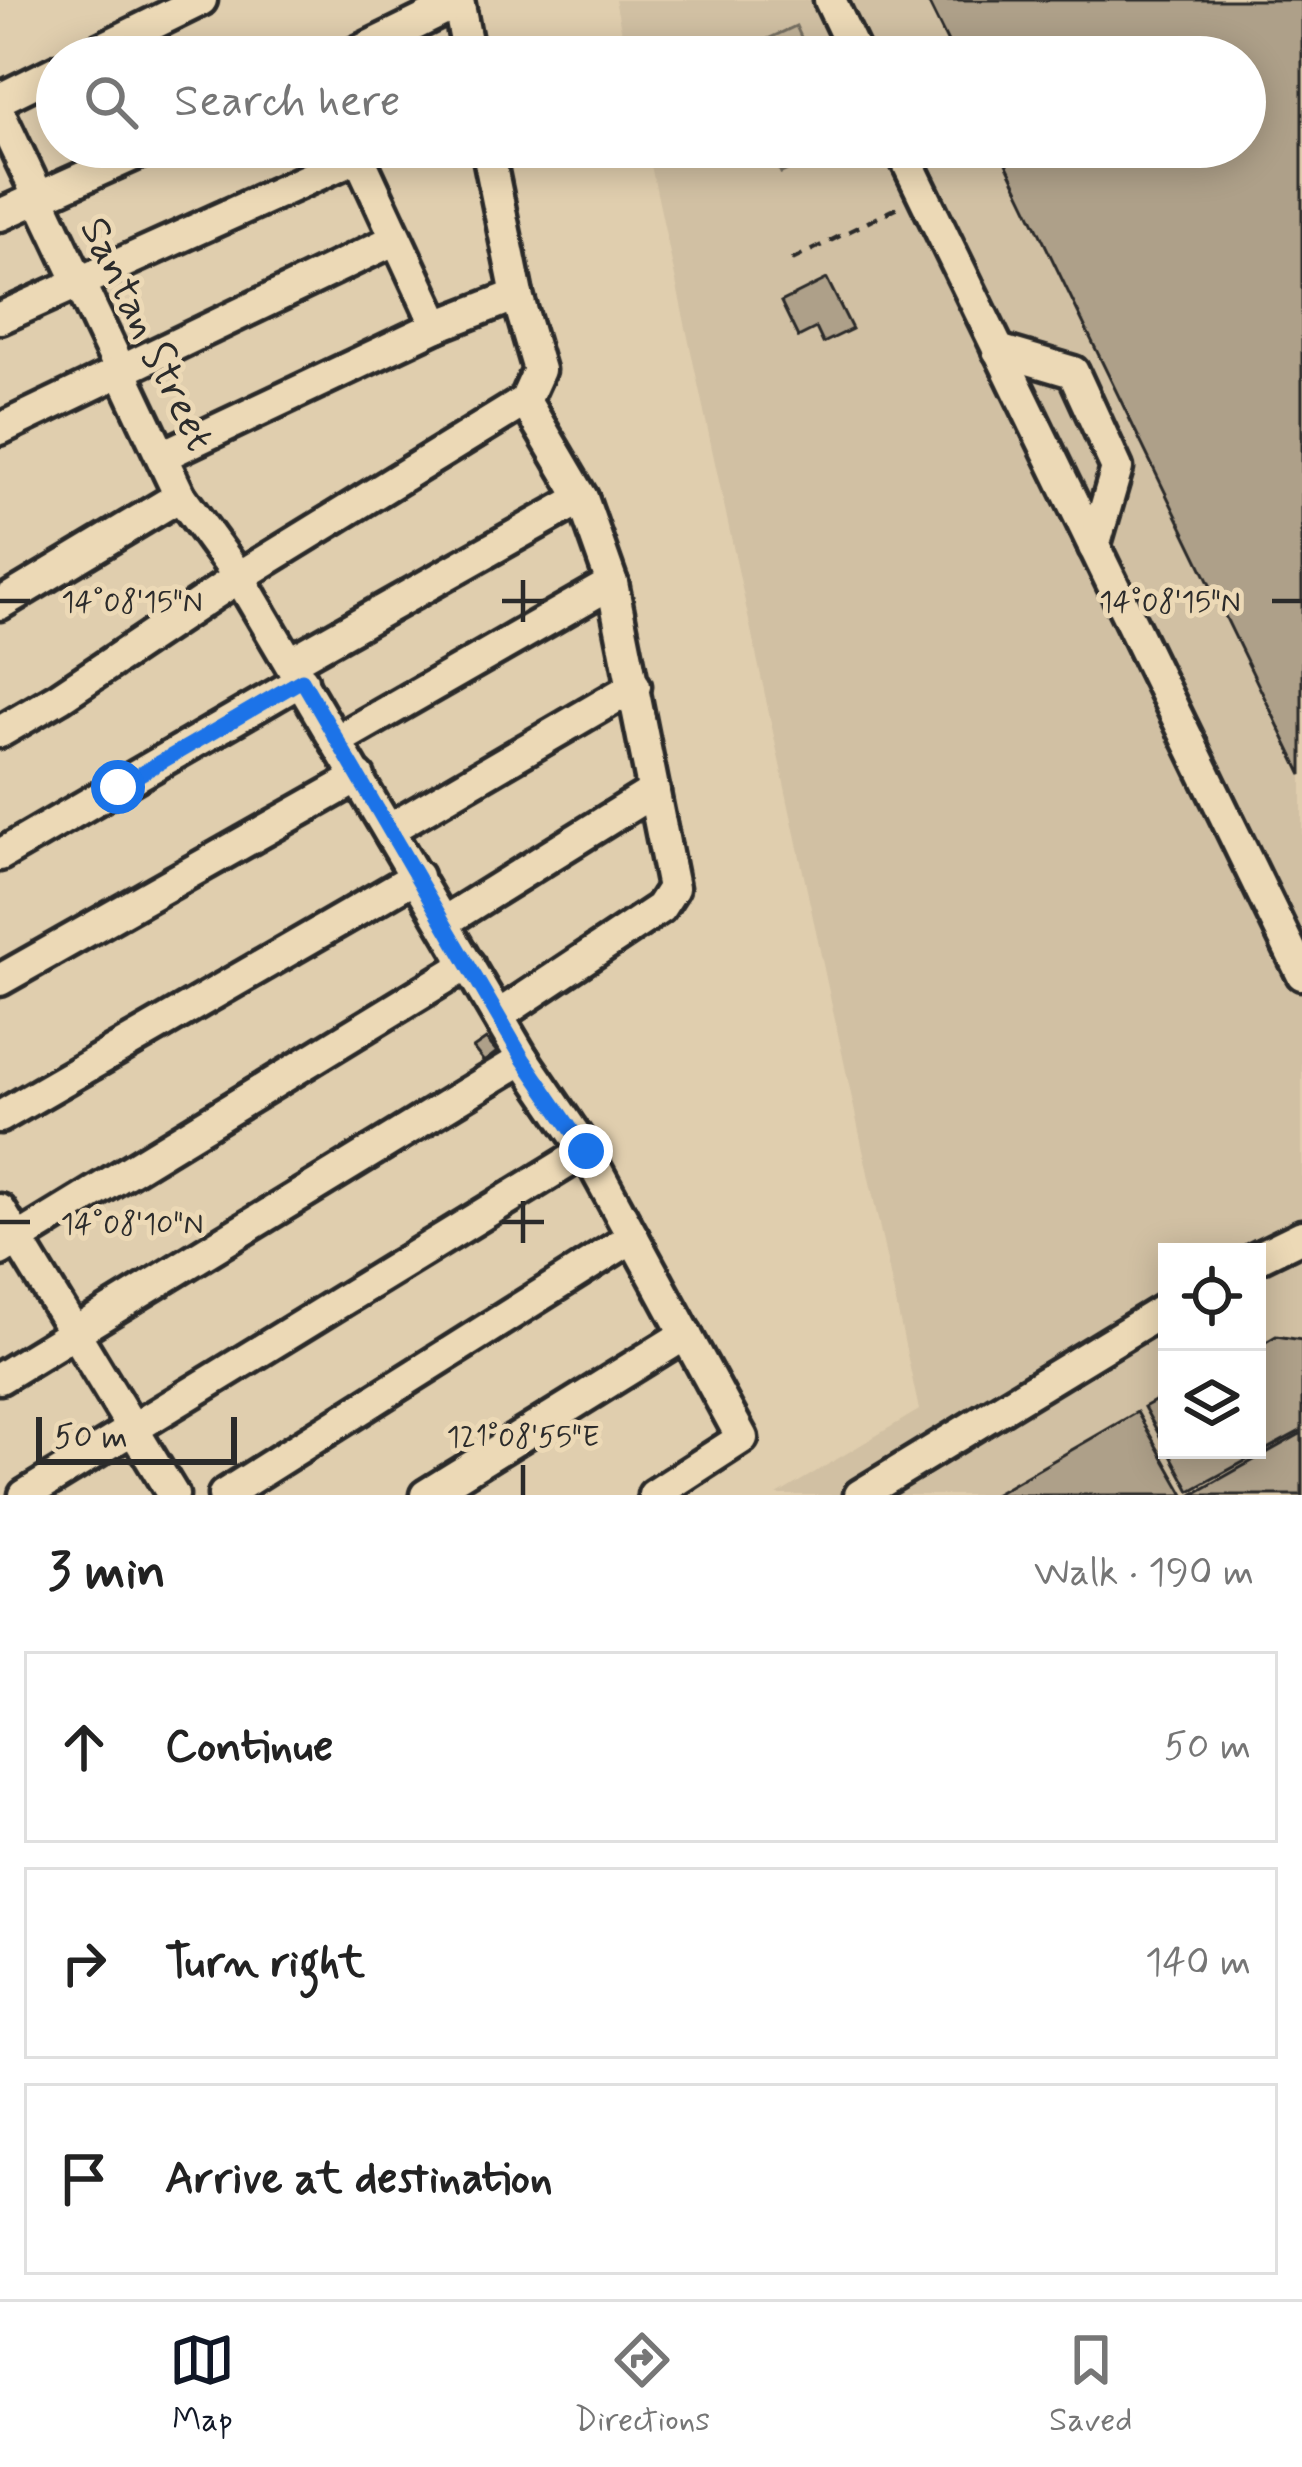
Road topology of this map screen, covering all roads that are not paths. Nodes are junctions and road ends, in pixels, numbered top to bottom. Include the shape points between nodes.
1 (202, 0) edge
2 (830, 0) edge
3 (458, 1) edge
4 (128, 36) edge
5 (389, 36) edge
6 (465, 36) edge
7 (847, 36) edge
8 (36, 81) edge
9 (0, 99) edge
10 (0, 115) edge
11 (102, 168) edge
12 (322, 168) edge
13 (363, 168) edge
14 (492, 168) edge
15 (910, 168) edge
16 (37, 196) junction
17 (0, 215) edge
18 (396, 239) junction
19 (78, 283) junction
20 (517, 295) junction
21 (0, 318) edge
22 (437, 326) junction
23 (998, 350) junction
24 (121, 370) junction
25 (526, 401) junction
26 (0, 429) edge
27 (162, 456) junction
28 (180, 496) junction
29 (582, 498) junction
30 (1094, 547) junction
31 (239, 577) junction
32 (612, 583) junction
33 (0, 604) edge
34 (296, 671) junction
35 (635, 686) junction
36 (0, 732) edge
37 (338, 740) junction
38 (359, 777) junction
39 (654, 790) junction
40 (390, 830) junction
41 (0, 855) edge
42 (417, 876) junction
43 (444, 922) junction
44 (1298, 957) edge
45 (468, 964) junction
46 (0, 980) edge
47 (498, 1016) junction
48 (523, 1059) junction
49 (0, 1117) edge
50 (586, 1151) junction
51 (0, 1210) edge
52 (1302, 1236) edge
53 (633, 1237) junction
54 (9, 1244) edge
55 (1266, 1254) edge
56 (1158, 1313) edge
57 (77, 1331) junction
58 (686, 1334) junction
59 (0, 1378) edge
60 (131, 1430) junction
61 (25, 1495) edge
62 (173, 1495) edge
63 (224, 1495) edge
64 (426, 1495) edge
65 (654, 1495) edge
66 (860, 1495) edge

1 - 4 street
2 - 7 street
3 - 5 street
3 - 6 street
8 - 9 street
10 - 16 street, Santan Street
11 - 16 street
12 - 19 street
13 - 18 street
14 - 20 street
15 - 23 street
16 - 17 street
16 - 19 street, Santan Street
18 - 22 street
18 - 24 street
19 - 21 street
19 - 24 street, Santan Street
20 - 22 street
20 - 25 street via 538,370
22 - 27 street
23 - 30 street
23 - 30 street via 1073,372 1117,468
24 - 26 street
24 - 27 street, Santan Street
25 - 29 street
25 - 31 street
27 - 28 street, Santan Street
28 - 31 street, Santan Street
28 - 33 street
29 - 32 street
29 - 34 street
30 - 44 street
31 - 34 street, Santan Street
31 - 36 street
32 - 35 street
32 - 37 street
34 - 37 street, Santan Street
34 - 41 street
35 - 39 street
35 - 40 street
37 - 38 street, Santan Street
38 - 40 street, Santan Street
38 - 46 street
39 - 43 street
39 - 47 street via 673,888 660,908
40 - 42 street, Santan Street
42 - 43 street, Santan Street
42 - 49 street
43 - 45 street, Santan Street
45 - 47 street, Santan Street
45 - 54 street
47 - 48 street, Santan Street
48 - 50 street, Santan Street
48 - 57 street
50 - 53 street, Santan Street
50 - 60 street
51 - 54 street
52 - 55 street
53 - 58 street, Santan Street
53 - 63 street
54 - 57 street
56 - 66 street
57 - 59 street
57 - 60 street
58 - 64 street
58 - 65 street, Santan Street via 742,1438
60 - 61 street
60 - 62 street

